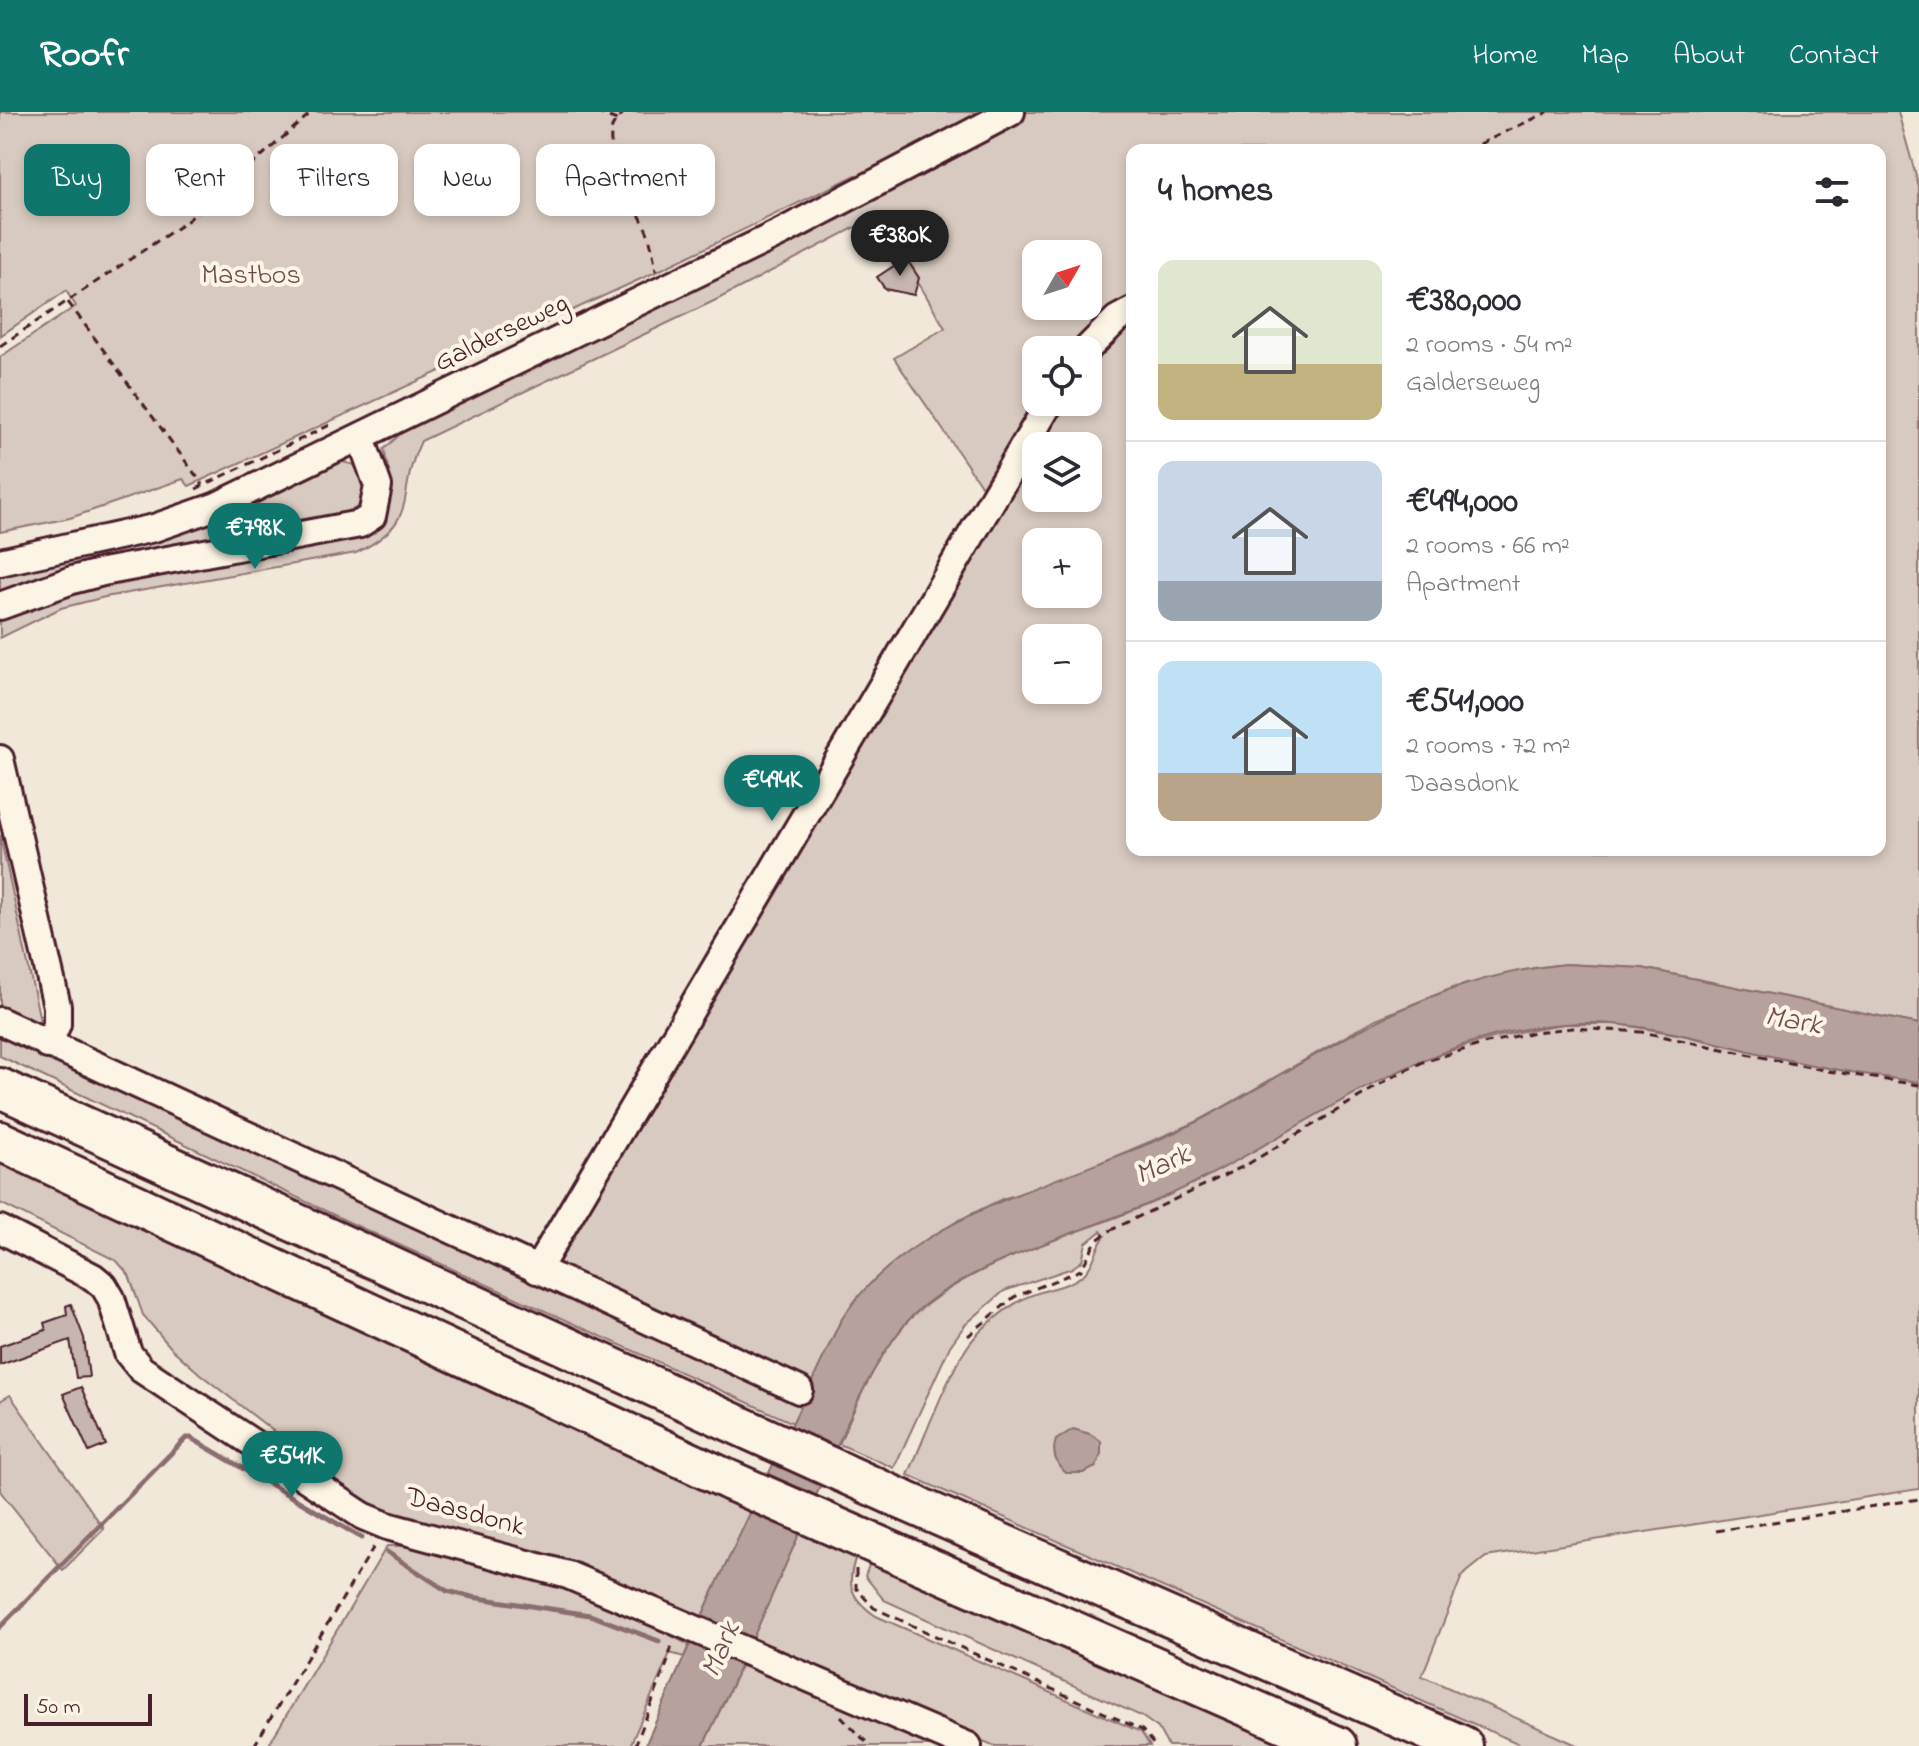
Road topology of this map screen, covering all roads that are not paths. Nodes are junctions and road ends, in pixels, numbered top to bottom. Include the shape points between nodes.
1 (997, 115) edge
2 (1126, 314) edge
3 (1100, 336) edge
4 (1042, 416) edge
5 (361, 438) junction
6 (0, 562) edge
7 (0, 606) edge
8 (0, 759) edge
9 (0, 1021) edge
10 (48, 1045) junction
11 (0, 1088) edge
12 (0, 1141) edge
13 (0, 1229) edge
14 (537, 1270) junction
15 (799, 1390) dead end
16 (968, 1746) edge
17 (1337, 1746) edge
18 (1463, 1746) edge

1 - 5 street, Galderseweg via 784,231
2 - 3 street
4 - 14 street
5 - 6 street, Galderseweg via 217,506
5 - 7 street via 378,486 372,516 360,524 103,572
8 - 10 street via 57,1006 57,1024
9 - 10 street
10 - 14 street
11 - 18 highway, bridge via 903,1500
12 - 17 highway, bridge via 731,1481 870,1558
13 - 16 street, Daasdonk via 104,1286 128,1353 158,1382 363,1516 568,1575
14 - 15 street

